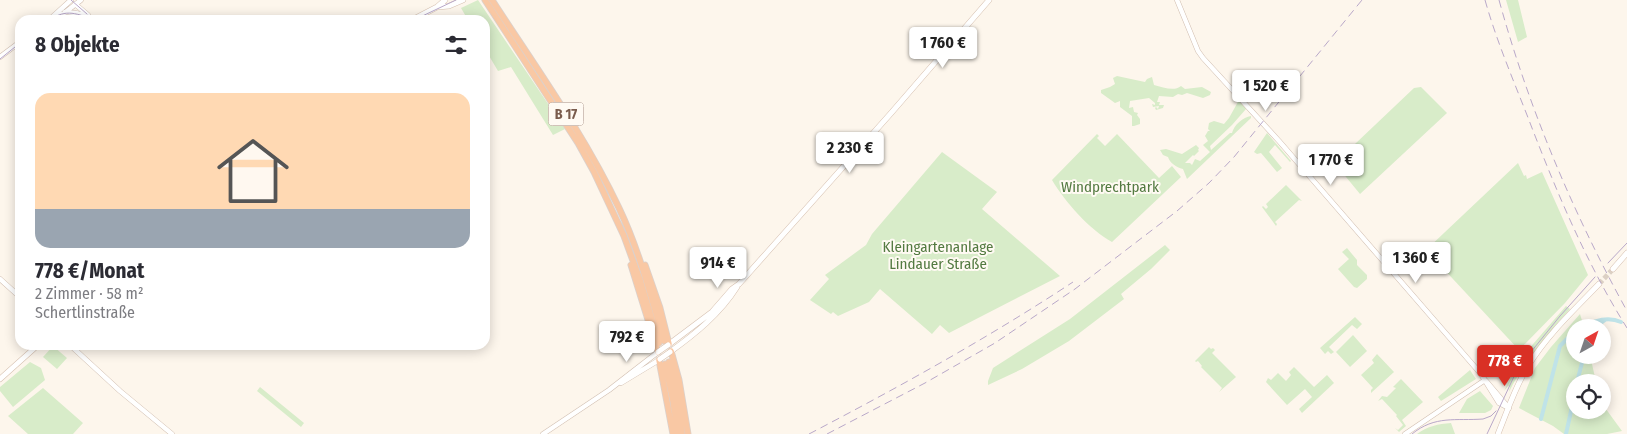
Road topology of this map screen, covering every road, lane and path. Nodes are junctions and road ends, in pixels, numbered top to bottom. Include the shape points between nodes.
1 (81, 0) edge
2 (445, 0) edge
3 (462, 0) edge
4 (485, 0) edge
5 (492, 0) edge
6 (989, 0) edge
7 (1177, 0) edge
8 (70, 3) edge
9 (437, 7) junction
10 (65, 12) junction
11 (76, 13) junction
12 (56, 15) edge
13 (59, 15) edge
14 (84, 15) edge
15 (88, 15) edge
16 (422, 15) edge
17 (15, 46) edge
18 (0, 57) edge
19 (627, 235) junction
20 (1627, 254) edge
21 (1612, 269) tunnel mouth
22 (0, 278) edge
23 (1599, 284) tunnel mouth
24 (739, 285) junction
25 (15, 293) edge
26 (665, 343) junction
27 (32, 350) edge
28 (75, 350) edge
29 (658, 352) junction
30 (671, 352) junction
31 (664, 361) junction
32 (0, 379) edge
33 (1485, 380) junction
34 (609, 390) junction
35 (1509, 408) junction
36 (172, 434) edge
37 (544, 434) edge
38 (673, 434) edge
39 (678, 434) edge
40 (682, 434) edge
41 (688, 434) edge
42 (1405, 434) edge
43 (1498, 434) edge

1 - 8 street
2 - 9 main road
3 - 9 main road
4 - 19 highway, B 17 via 578,143
5 - 19 highway, B 17 via 583,140 619,208
6 - 24 main road
7 - 33 street via 1203,58
8 - 10 street
8 - 11 street
8 - 12 street
8 - 15 street
9 - 16 main road
10 - 11 street
10 - 13 street
11 - 14 street
17 - 18 street
19 - 26 highway, B 17
19 - 26 highway via 641,254 651,281
19 - 29 highway via 629,258
20 - 21 main road
22 - 25 street
23 - 35 main road via 1537,352
24 - 26 main road via 712,312
24 - 30 main road via 708,322
26 - 29 main road, bridge
26 - 30 main road
27 - 32 main road
28 - 36 street
29 - 31 main road
29 - 34 street
30 - 31 main road, bridge
30 - 41 highway via 683,396
31 - 34 street
31 - 38 highway
31 - 39 highway
31 - 40 highway via 678,399
33 - 35 street
33 - 42 street
34 - 37 street
35 - 43 main road

